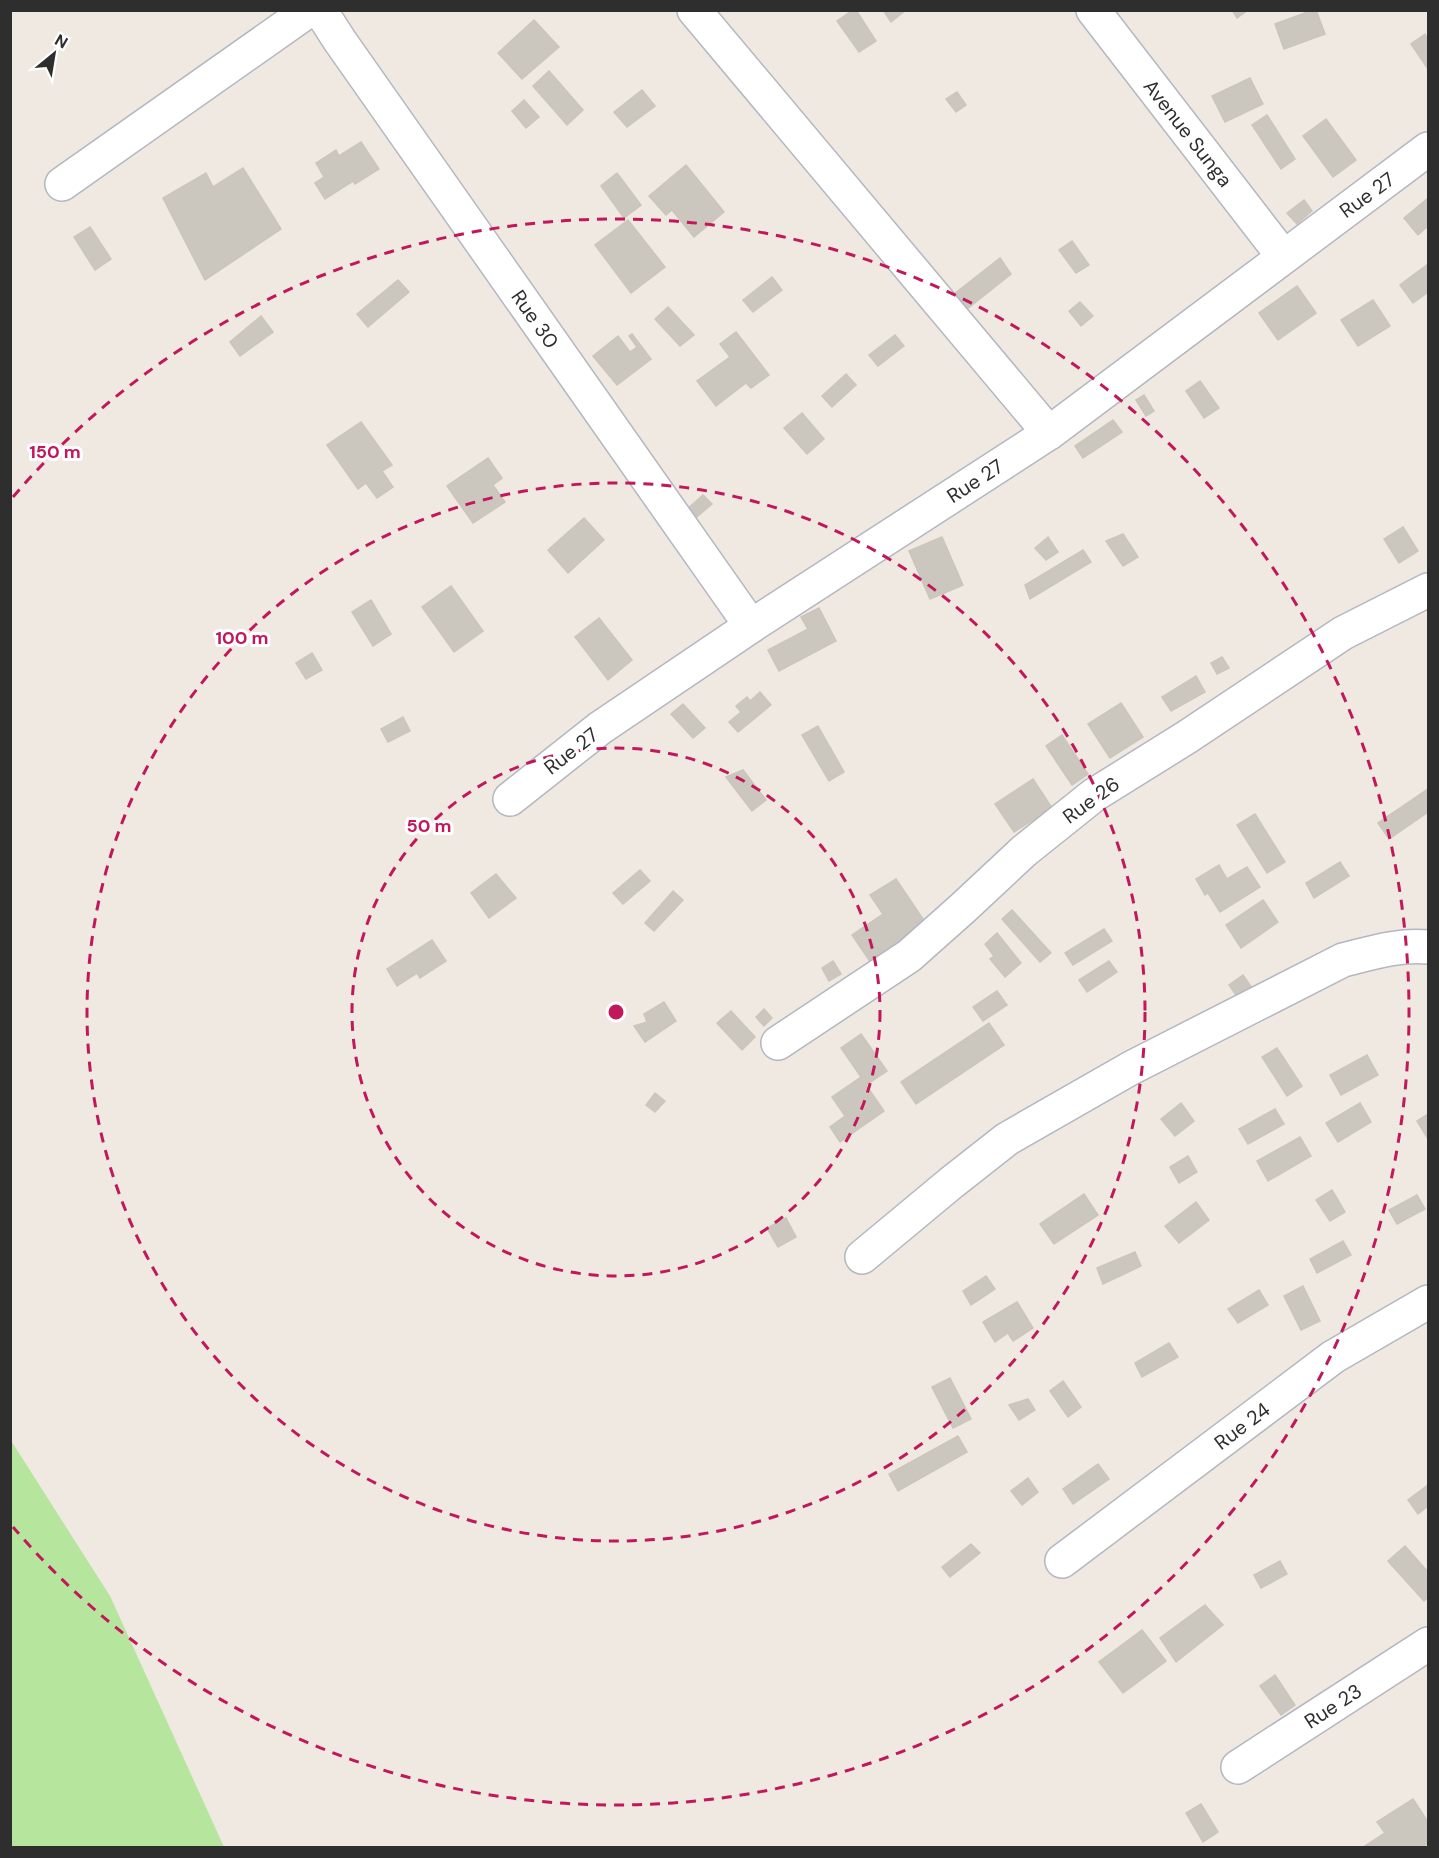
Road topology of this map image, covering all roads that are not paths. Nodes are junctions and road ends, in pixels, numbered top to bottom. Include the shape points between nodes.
1 (309, 10) edge
2 (320, 10) edge
3 (694, 10) edge
4 (1093, 10) edge
5 (1428, 149) edge
6 (62, 184) dead end
7 (1283, 256) junction
8 (1049, 434) junction
9 (1428, 590) edge
10 (751, 626) junction
11 (510, 799) dead end
12 (1428, 947) edge
13 (778, 1043) dead end
14 (862, 1257) dead end
15 (1428, 1302) edge
16 (1062, 1561) dead end
17 (1428, 1644) edge
18 (1238, 1767) dead end

1 - 6 street
2 - 10 street, Rue 30
3 - 8 street
4 - 7 street, Avenue Sunga
5 - 7 street, Rue 27
7 - 8 street, Rue 27
8 - 10 street, Rue 27
9 - 13 street, Rue 26 via 1343,633 1094,795 1024,851 909,956
10 - 11 street, Rue 27 via 600,728
12 - 14 street via 1380,950 1343,960 1131,1068 1008,1138
15 - 16 street, Rue 24 via 1333,1357
17 - 18 street, Rue 23

